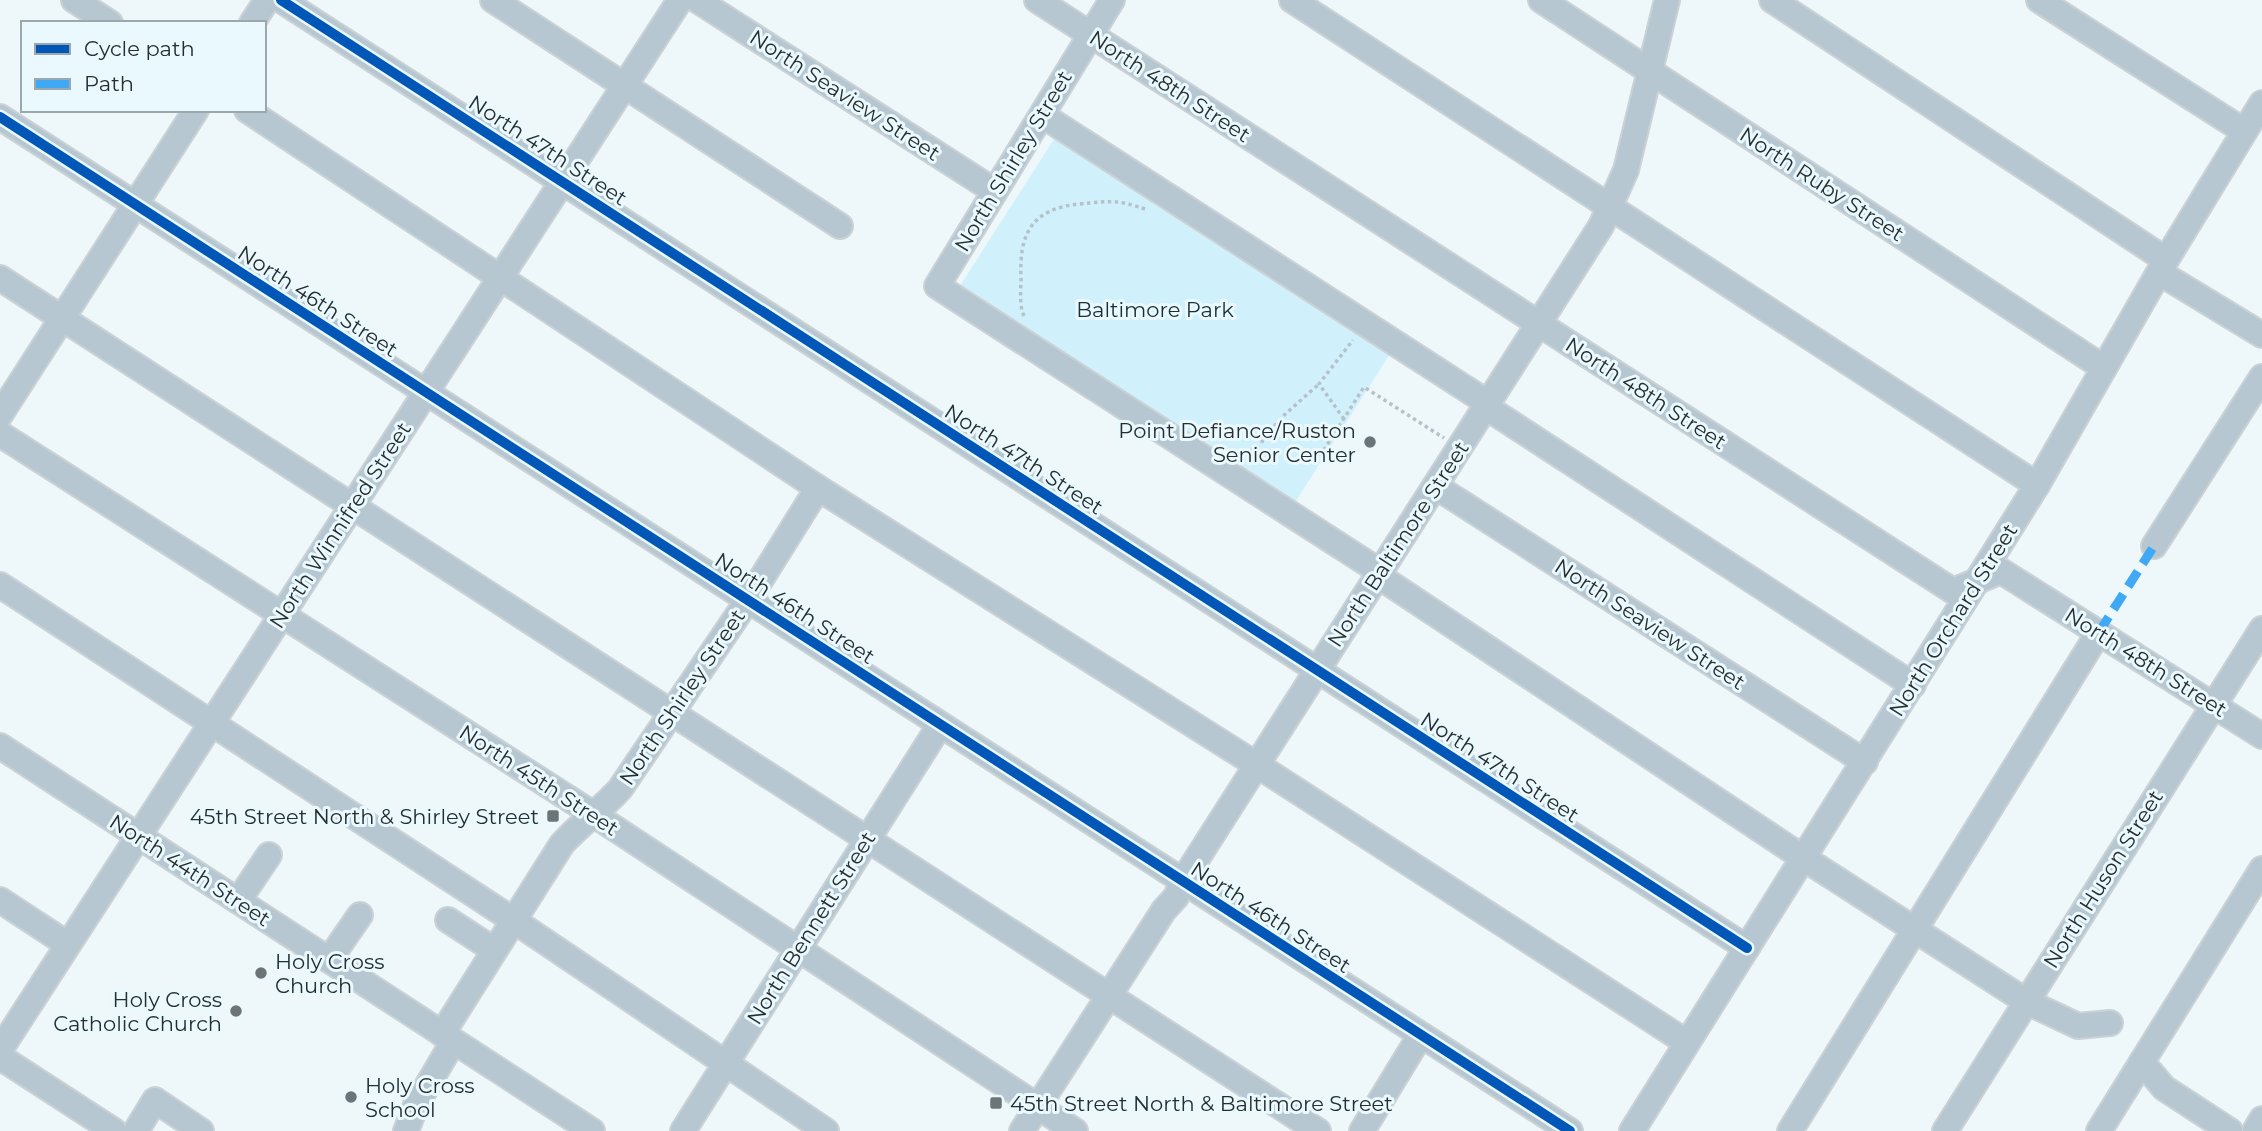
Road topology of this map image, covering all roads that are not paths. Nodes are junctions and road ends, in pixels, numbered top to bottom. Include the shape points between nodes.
1 (74, 0) edge
2 (267, 0) edge
3 (281, 0) edge
4 (494, 0) edge
5 (680, 0) edge
6 (698, 0) edge
7 (1037, 0) edge
8 (1112, 0) edge
9 (1292, 0) edge
10 (1541, 0) edge
11 (1667, 0) edge
12 (1772, 0) edge
13 (2039, 0) edge
14 (107, 21) edge
15 (253, 21) edge
16 (1090, 34) junction
17 (1650, 72) junction
18 (626, 85) junction
19 (2262, 103) edge
20 (195, 112) edge
21 (250, 112) edge
22 (1042, 115) junction
23 (0, 117) edge
24 (2244, 131) junction
25 (563, 183) junction
26 (993, 190) junction
27 (135, 204) junction
28 (1611, 208) junction
29 (840, 226) dead end
30 (2163, 266) junction
31 (502, 276) junction
32 (0, 278) edge
33 (62, 318) junction
34 (1539, 324) junction
35 (2262, 335) edge
36 (2104, 368) junction
37 (2262, 377) edge
38 (425, 394) junction
39 (1487, 405) junction
40 (0, 415) edge
41 (0, 434) edge
42 (2037, 485) junction
43 (1435, 486) junction
44 (818, 488) junction
45 (352, 506) junction
46 (2154, 546) dead end
47 (1378, 573) junction
48 (1977, 582) junction
49 (0, 585) edge
50 (748, 600) junction
51 (280, 615) junction
52 (2262, 629) edge
53 (2099, 632) junction
54 (1317, 671) junction
55 (1913, 685) junction
56 (2213, 704) junction
57 (672, 713) junction
58 (211, 722) junction
59 (940, 725) junction
60 (2262, 736) edge
61 (0, 746) edge
62 (1865, 762) junction
63 (1257, 765) junction
64 (596, 816) junction
65 (137, 835) junction
66 (867, 839) junction
67 (269, 855) dead end
68 (1805, 859) junction
69 (2262, 869) edge
70 (1182, 882) junction
71 (0, 900) edge
72 (238, 901) junction
73 (360, 915) dead end
74 (448, 920) dead end
75 (513, 920) junction
76 (1915, 930) junction
77 (68, 944) junction
78 (1747, 948) junction
79 (494, 950) junction
80 (797, 950) junction
81 (329, 960) junction
82 (1109, 996) junction
83 (2026, 1002) junction
84 (2110, 1023) dead end
85 (1420, 1036) junction
86 (448, 1038) junction
87 (1686, 1042) junction
88 (0, 1050) edge
89 (0, 1057) edge
90 (2142, 1062) junction
91 (724, 1065) junction
92 (1038, 1107) junction
93 (2262, 1119) edge
94 (114, 1131) edge
95 (136, 1131) edge
96 (201, 1131) edge
97 (406, 1131) edge
98 (592, 1131) edge
99 (683, 1131) edge
100 (826, 1131) edge
101 (1022, 1131) edge
102 (1075, 1131) edge
103 (1318, 1131) edge
104 (1362, 1131) edge
105 (1570, 1131) edge
106 (1632, 1131) edge
107 (1790, 1131) edge
108 (1945, 1131) edge
109 (2099, 1131) edge
110 (2230, 1131) edge
111 (2255, 1131) edge

1 - 14 street
2 - 15 street
3 - 25 street, North 47th Street
4 - 18 street
5 - 18 street, North Winnifred Street
6 - 26 street, North Seaview Street
7 - 16 street, North 48th Street
8 - 16 street, North Shirley Street
9 - 28 street
10 - 17 street, North Ruby Street
11 - 17 street, North Baltimore Street
12 - 30 street
13 - 24 street
16 - 22 street, North Shirley Street
16 - 34 street, North 48th Street
17 - 28 street, North Baltimore Street via 1626,170
17 - 36 street, North Ruby Street
18 - 25 street, North Winnifred Street
18 - 29 street
19 - 24 street, North Orchard Street
20 - 27 street
21 - 31 street
22 - 26 street, North Shirley Street
22 - 39 street
23 - 27 street, North 46th Street
24 - 30 street, North Orchard Street
25 - 31 street, North Winnifred Street
25 - 54 street, North 47th Street
26 - 47 street, North Shirley Street via 937,286
27 - 33 street
27 - 38 street, North 46th Street
28 - 34 street, North Baltimore Street
28 - 42 street
30 - 35 street
30 - 36 street, North Orchard Street
31 - 38 street, North Winnifred Street
31 - 44 street
32 - 33 street
33 - 40 street
33 - 45 street
34 - 39 street, North Baltimore Street
34 - 48 street, North 48th Street via 1953,591
36 - 42 street, North Orchard Street
37 - 46 street
38 - 45 street, North Winnifred Street
38 - 50 street, North 46th Street
39 - 43 street, North Baltimore Street
39 - 55 street
41 - 51 street, North 45th Street
42 - 48 street, North Orchard Street
43 - 47 street, North Baltimore Street
43 - 62 street, North Seaview Street
44 - 50 street, North Shirley Street
44 - 63 street
45 - 51 street, North Winnifred Street
45 - 57 street
47 - 54 street, North Baltimore Street
47 - 68 street
48 - 53 street, North 48th Street via 2001,570
48 - 55 street, North Orchard Street
49 - 58 street
50 - 57 street, North Shirley Street
50 - 59 street, North 46th Street
51 - 58 street, North Winnifred Street
51 - 64 street, North 45th Street
52 - 56 street, North Huson Street
53 - 56 street, North 48th Street
53 - 76 street
54 - 63 street, North Baltimore Street
54 - 78 street, North 47th Street
55 - 62 street, North Orchard Street
56 - 60 street, North 48th Street
56 - 83 street, North Huson Street
57 - 64 street, North Shirley Street
57 - 66 street
58 - 65 street, North Winnifred Street
58 - 75 street
59 - 66 street, North Bennett Street
59 - 70 street, North 46th Street
61 - 65 street, North 44th Street
62 - 68 street, North Orchard Street
63 - 70 street, North Baltimore Street
63 - 87 street
64 - 75 street, North Shirley Street via 562,844
64 - 80 street, North 45th Street
65 - 72 street, North 44th Street
65 - 77 street, North Winnifred Street
66 - 80 street, North Bennett Street
66 - 82 street
67 - 72 street
68 - 76 street
68 - 78 street, North Orchard Street
69 - 90 street
70 - 82 street, North Baltimore Street
70 - 85 street, North 46th Street
71 - 77 street
72 - 81 street, North 44th Street
73 - 81 street
74 - 79 street
75 - 79 street, North Shirley Street
75 - 91 street
76 - 83 street
76 - 107 street
77 - 88 street, North Winnifred Street
78 - 87 street, North Orchard Street
79 - 86 street, North Shirley Street
80 - 91 street, North Bennett Street
80 - 92 street, North 45th Street
81 - 86 street, North 44th Street
82 - 92 street, North Baltimore Street
82 - 103 street
83 - 84 street via 2078,1026
83 - 108 street, North Huson Street
85 - 104 street
85 - 105 street, North 46th Street
86 - 97 street, North Shirley Street
86 - 98 street, North 44th Street
87 - 106 street, North Orchard Street
89 - 94 street
90 - 109 street
90 - 110 street via 2164,1088
91 - 99 street, North Bennett Street
91 - 100 street
92 - 101 street, North Baltimore Street
92 - 102 street, North 45th Street
93 - 111 street
95 - 96 street via 155,1100

